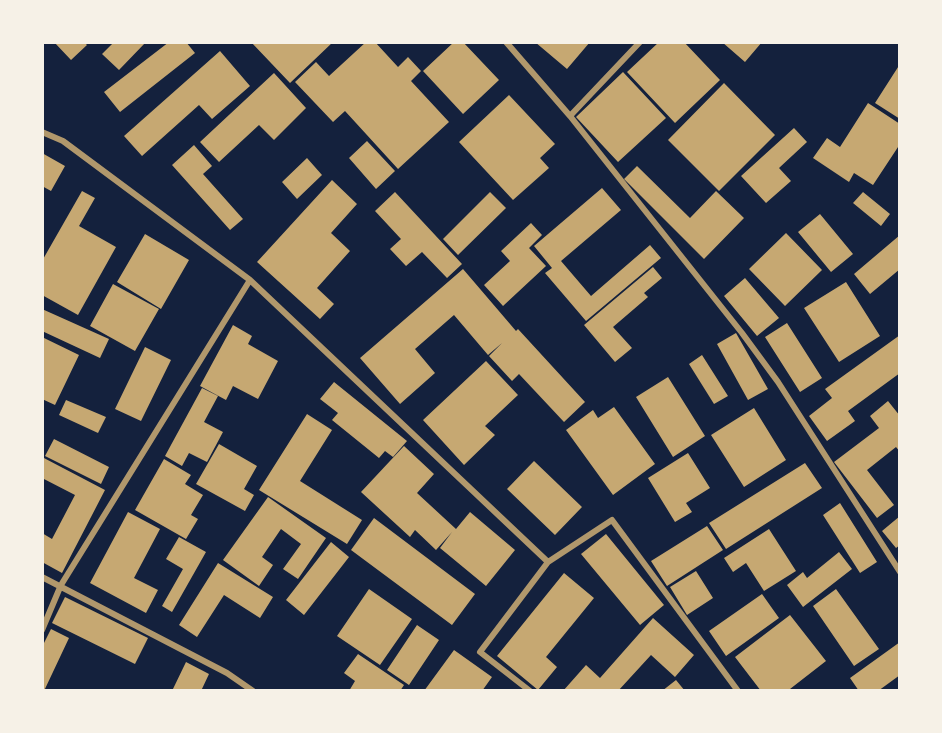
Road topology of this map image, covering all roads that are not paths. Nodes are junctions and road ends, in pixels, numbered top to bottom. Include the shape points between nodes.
1 (506, 42) edge
2 (640, 42) edge
3 (570, 116) junction
4 (42, 132) edge
5 (250, 280) junction
6 (548, 562) junction
7 (900, 572) edge
8 (42, 577) edge
9 (61, 585) junction
10 (42, 630) edge
11 (253, 691) edge
12 (530, 691) edge
13 (738, 691) edge

1 - 3 street
2 - 3 street
3 - 7 street via 778,382
4 - 5 street via 63,141
5 - 6 street
5 - 9 street
6 - 12 street via 480,652
6 - 13 street via 612,520
8 - 9 street
9 - 10 street
9 - 11 street

